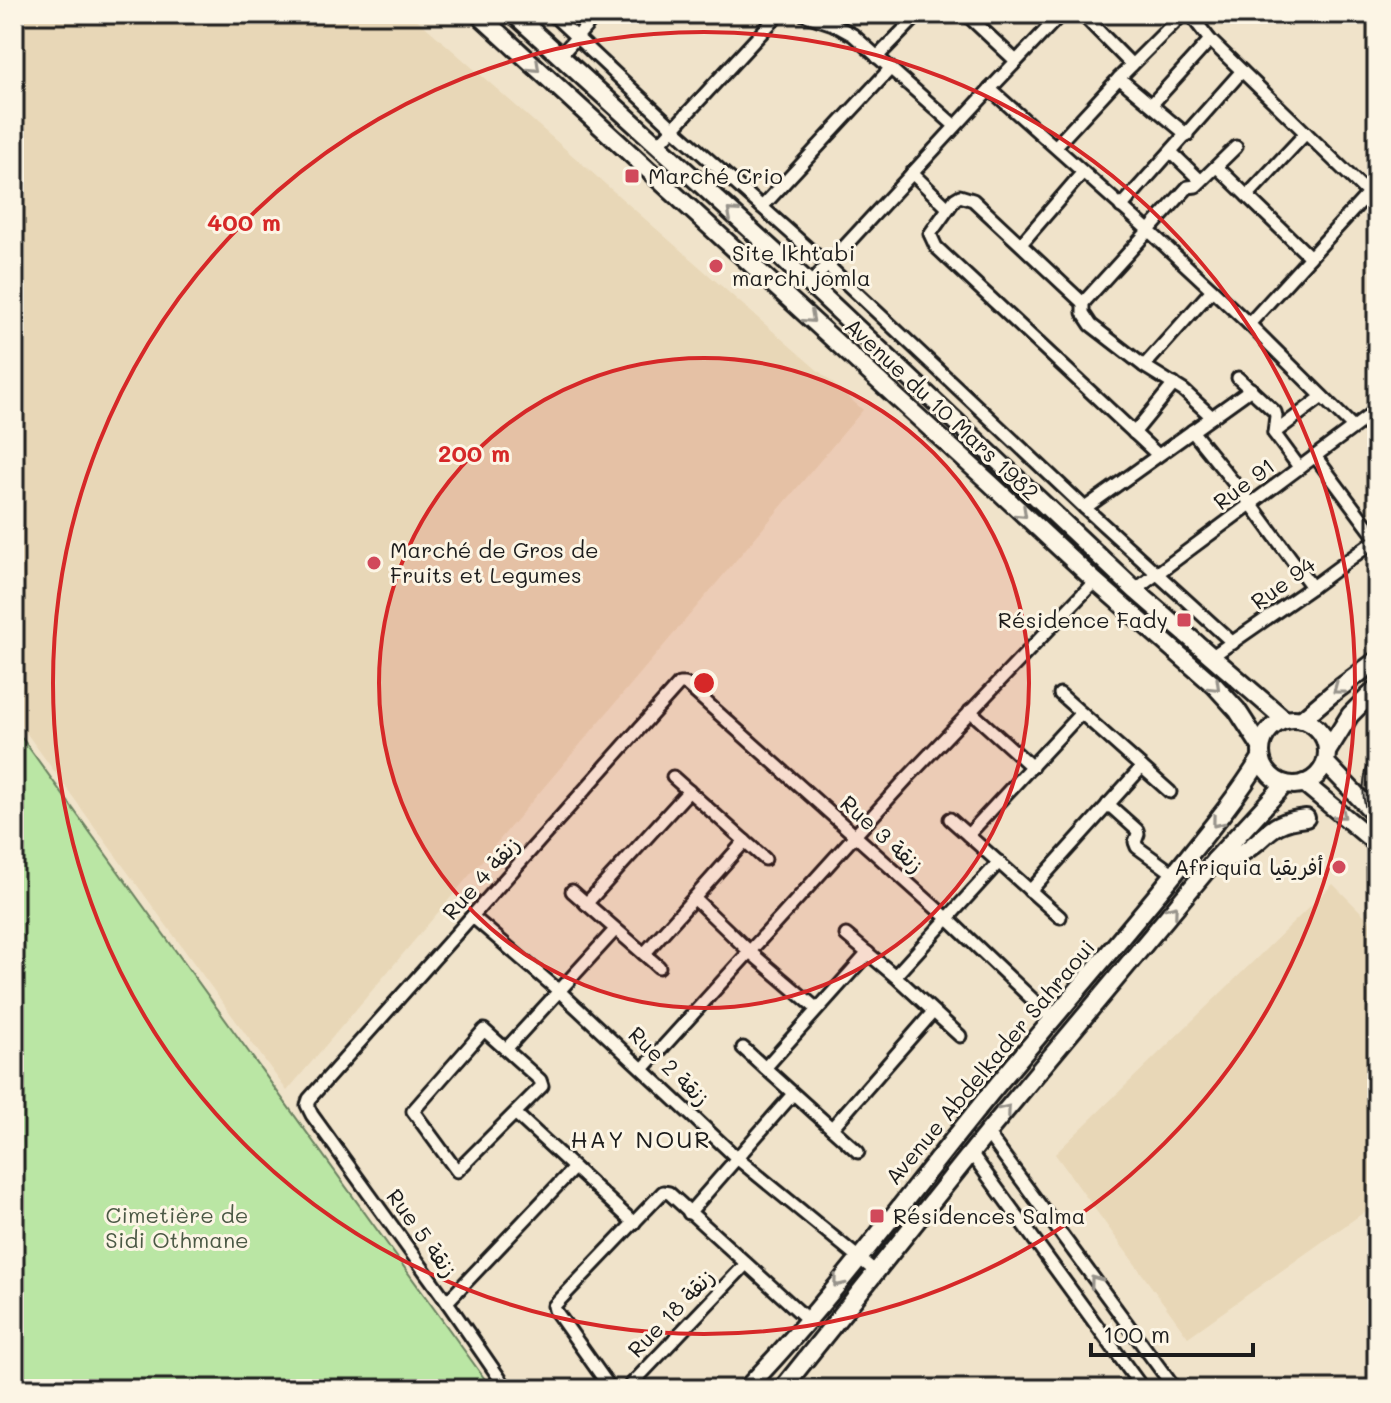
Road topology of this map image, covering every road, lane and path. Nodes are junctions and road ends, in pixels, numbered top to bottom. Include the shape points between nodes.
1 (478, 14) edge
2 (514, 14) edge
3 (552, 14) edge
4 (597, 14) edge
5 (779, 14) edge
6 (803, 14) edge
7 (919, 14) edge
8 (966, 14) edge
9 (1061, 14) edge
10 (1082, 14) edge
11 (1183, 14) edge
12 (1190, 14) edge
13 (576, 36) junction
14 (1210, 40) junction
15 (560, 56) junction
16 (877, 57) junction
17 (1016, 61) junction
18 (1132, 65) junction
19 (890, 69) junction
20 (1242, 71) junction
21 (1119, 78) junction
22 (990, 89) junction
23 (1152, 104) junction
24 (955, 126) junction
25 (673, 128) junction
26 (1306, 133) junction
27 (1187, 135) junction
28 (658, 145) junction
29 (1056, 146) junction
30 (1236, 147) dead end
31 (1171, 152) junction
32 (1217, 167) junction
33 (1083, 172) junction
34 (912, 173) junction
35 (1201, 181) junction
36 (1377, 184) edge
37 (1247, 196) junction
38 (1372, 198) edge
39 (762, 207) junction
40 (1121, 207) junction
41 (948, 208) junction
42 (1148, 230) junction
43 (1021, 244) junction
44 (1310, 257) junction
45 (827, 265) junction
46 (810, 284) junction
47 (1212, 290) junction
48 (1083, 303) junction
49 (1249, 324) junction
50 (1144, 366) junction
51 (1238, 378) dead end
52 (1174, 384) junction
53 (1251, 389) junction
54 (1322, 397) junction
55 (1377, 410) edge
56 (1212, 417) junction
57 (1353, 427) junction
58 (1192, 431) junction
59 (1134, 433) junction
60 (1274, 433) junction
61 (1158, 455) junction
62 (1315, 456) junction
63 (1299, 467) junction
64 (1251, 504) junction
65 (1085, 508) junction
66 (1377, 539) edge
67 (1156, 574) junction
68 (1095, 581) junction
69 (1312, 587) junction
70 (1135, 590) junction
71 (1233, 643) junction
72 (1211, 657) junction
73 (1377, 660) edge
74 (682, 683) joint
75 (1377, 688) edge
76 (1060, 694) dead end
77 (970, 711) junction
78 (1081, 713) junction
79 (1293, 720) junction
80 (1261, 753) junction
81 (1326, 758) junction
82 (1032, 767) junction
83 (1142, 767) junction
84 (673, 777) dead end
85 (1304, 783) junction
86 (1285, 784) junction
87 (689, 791) junction
88 (1170, 792) dead end
89 (1108, 804) junction
90 (1377, 814) edge
91 (1306, 818) dead end
92 (950, 819) dead end
93 (968, 835) junction
94 (855, 838) junction
95 (745, 841) junction
96 (1377, 844) edge
97 (765, 859) dead end
98 (1215, 860) junction
99 (999, 862) junction
100 (1174, 874) junction
101 (572, 891) dead end
102 (1030, 891) junction
103 (694, 898) junction
104 (586, 904) junction
105 (473, 917) junction
106 (1060, 917) dead end
107 (947, 918) junction
108 (615, 930) junction
109 (846, 935) dead end
110 (750, 952) junction
111 (868, 953) junction
112 (644, 954) junction
113 (659, 967) dead end
114 (895, 976) junction
115 (559, 991) junction
116 (817, 1009) junction
117 (933, 1012) junction
118 (1053, 1019) junction
119 (960, 1036) dead end
120 (743, 1048) dead end
121 (506, 1049) junction
122 (765, 1068) junction
123 (643, 1069) junction
124 (793, 1094) junction
125 (309, 1099) joint
126 (516, 1114) junction
127 (832, 1128) junction
128 (987, 1133) junction
129 (858, 1152) dead end
130 (971, 1153) junction
131 (738, 1159) junction
132 (574, 1168) junction
133 (689, 1213) junction
134 (634, 1223) junction
135 (858, 1257) junction
136 (745, 1265) junction
137 (876, 1272) junction
138 (447, 1302) junction
139 (808, 1320) junction
140 (507, 1389) edge
141 (611, 1389) edge
142 (627, 1389) edge
143 (746, 1389) edge
144 (782, 1389) edge
145 (1143, 1389) edge
146 (1175, 1389) edge

1 -> 68 main road, Avenue du 10 Mars 1982
2 - 15 main road, Avenue du 10 Mars 1982
3 - 13 street
4 - 13 street
5 - 25 street
6 - 16 street via 853,35
7 - 16 street
8 - 17 street
9 - 17 street
10 - 18 street
11 - 18 street
12 - 14 street
13 - 15 street
13 - 25 street
14 - 20 street
14 - 23 street
15 - 28 main road, Avenue du 10 Mars 1982
16 - 19 street
17 - 22 street
18 - 21 street
19 - 24 street
19 - 39 street
20 - 26 street
20 - 27 street
21 - 23 street
21 - 29 street
22 - 24 street
22 - 29 street
23 - 27 street
24 - 34 street
25 - 28 street
25 - 39 street
26 - 37 street
26 - 38 street
27 - 31 street
46 -> 28 main road, Avenue du 10 Mars 1982
29 - 33 street
30 - 32 street
31 - 35 street
31 - 40 street
32 - 35 street
32 - 37 street
33 - 40 street
33 - 43 street
34 - 41 street
34 - 45 street
35 - 42 street via 1188,187
36 - 38 street
37 - 44 street
38 - 44 street
39 - 45 street
40 - 42 street
41 - 43 street via 960,196 973,200
41 - 59 street via 930,234 936,247
42 - 47 street
42 - 48 street
43 - 48 street
44 - 49 street
45 - 46 street
45 - 65 street
46 - 70 main road, Avenue du 10 Mars 1982
47 - 49 street
47 - 50 street
48 - 50 street via 1085,319
49 - 54 street
50 - 52 street
51 - 53 street
52 - 56 street
52 - 59 street
53 - 56 street
53 - 60 street via 1275,412
54 - 57 street
54 - 60 street
55 - 57 street, Rue 91
56 - 58 street
57 - 62 street, Rue 91
58 - 61 street
58 - 64 street
59 - 61 street
60 - 63 street
61 - 65 street
62 - 63 street, Rue 91
62 - 66 street
63 - 64 street, Rue 91
64 - 67 street, Rue 91
64 - 69 street
65 - 67 street
66 - 69 street, Rue 94
67 - 70 street, Rue 91
67 - 71 street
68 - 77 street
68 -> 80 main road, Avenue du 10 Mars 1982 via 1215,686 1237,710
69 - 71 street, Rue 94
70 - 72 main road, Avenue du 10 Mars 1982
71 - 72 street, Rue 94
72 - 79 main road, Avenue du 10 Mars 1982
73 -> 79 main road
74 - 94 street, Rue 3 زنقة
74 - 105 street, Rue 4 زنقة
75 - 81 main road via 1350,715
76 - 78 street
77 - 82 street
77 - 94 street
78 - 82 street
78 - 83 street
79 - 80 main road via 1269,730
79 - 81 main road via 1312,724 1320,732
80 - 86 main road via 1270,775
80 -> 100 main road, Avenue Abdelkader Sahraoui via 1240,793
81 - 85 main road via 1321,772
81 - 90 main road
82 - 93 street
83 - 88 street
83 - 89 street
84 - 87 street
85 - 86 main road
85 -> 96 main road
86 - 98 main road, Avenue Abdelkader Sahraoui
87 - 95 street
87 - 104 street
89 - 100 street via 1137,830 1137,847
89 - 102 street
91 - 98 main road via 1278,824 1243,852
92 - 93 street
93 - 99 street
94 - 107 street, Rue 3 زنقة
94 - 110 street
95 - 97 street
95 - 103 street
128 -> 98 main road, Avenue Abdelkader Sahraoui
99 - 102 street
99 - 107 street
100 - 118 main road, Avenue Abdelkader Sahraoui
101 - 104 street
102 - 106 street
103 - 110 street
103 - 112 street
104 - 108 street
105 - 115 street, Rue 2 زنقة
105 - 125 street, Rue 4 زنقة
107 - 114 street
107 - 118 street, Rue 3 زنقة
108 - 112 street
108 - 115 street
109 - 111 street
110 - 116 street
110 - 123 street
111 - 114 street
111 - 116 street
112 - 113 street
114 - 117 street
115 - 121 street
115 - 123 street, Rue 2 زنقة
116 - 122 street
117 - 119 street
117 - 127 street
118 - 135 main road, Avenue Abdelkader Sahraoui
120 - 122 street
121 - 126 street via 543,1085
121 - 126 street via 484,1030 413,1111 457,1171
122 - 124 street
123 - 131 street, Rue 2 زنقة
124 - 127 street
124 - 131 street
125 - 138 street, Rue 5 زنقة via 312,1115
126 - 132 street
127 - 129 street
128 - 130 main road, Avenue Abdelkader Sahraoui
146 -> 128 street
130 - 137 main road, Avenue Abdelkader Sahraoui
130 - 145 street
131 - 133 street
131 - 135 street, Rue 2 زنقة
132 - 134 street
132 - 138 street
133 - 134 street via 665,1192
133 - 136 street
134 - 141 street via 554,1306
135 - 137 street, Rue 2 زنقة
135 -> 139 main road, Avenue Abdelkader Sahraoui
136 - 139 street
136 - 142 street, Rue 18 زنقة
137 - 144 main road, Avenue Abdelkader Sahraoui
138 - 140 street, Rue 5 زنقة
139 - 143 main road, Avenue Abdelkader Sahraoui

